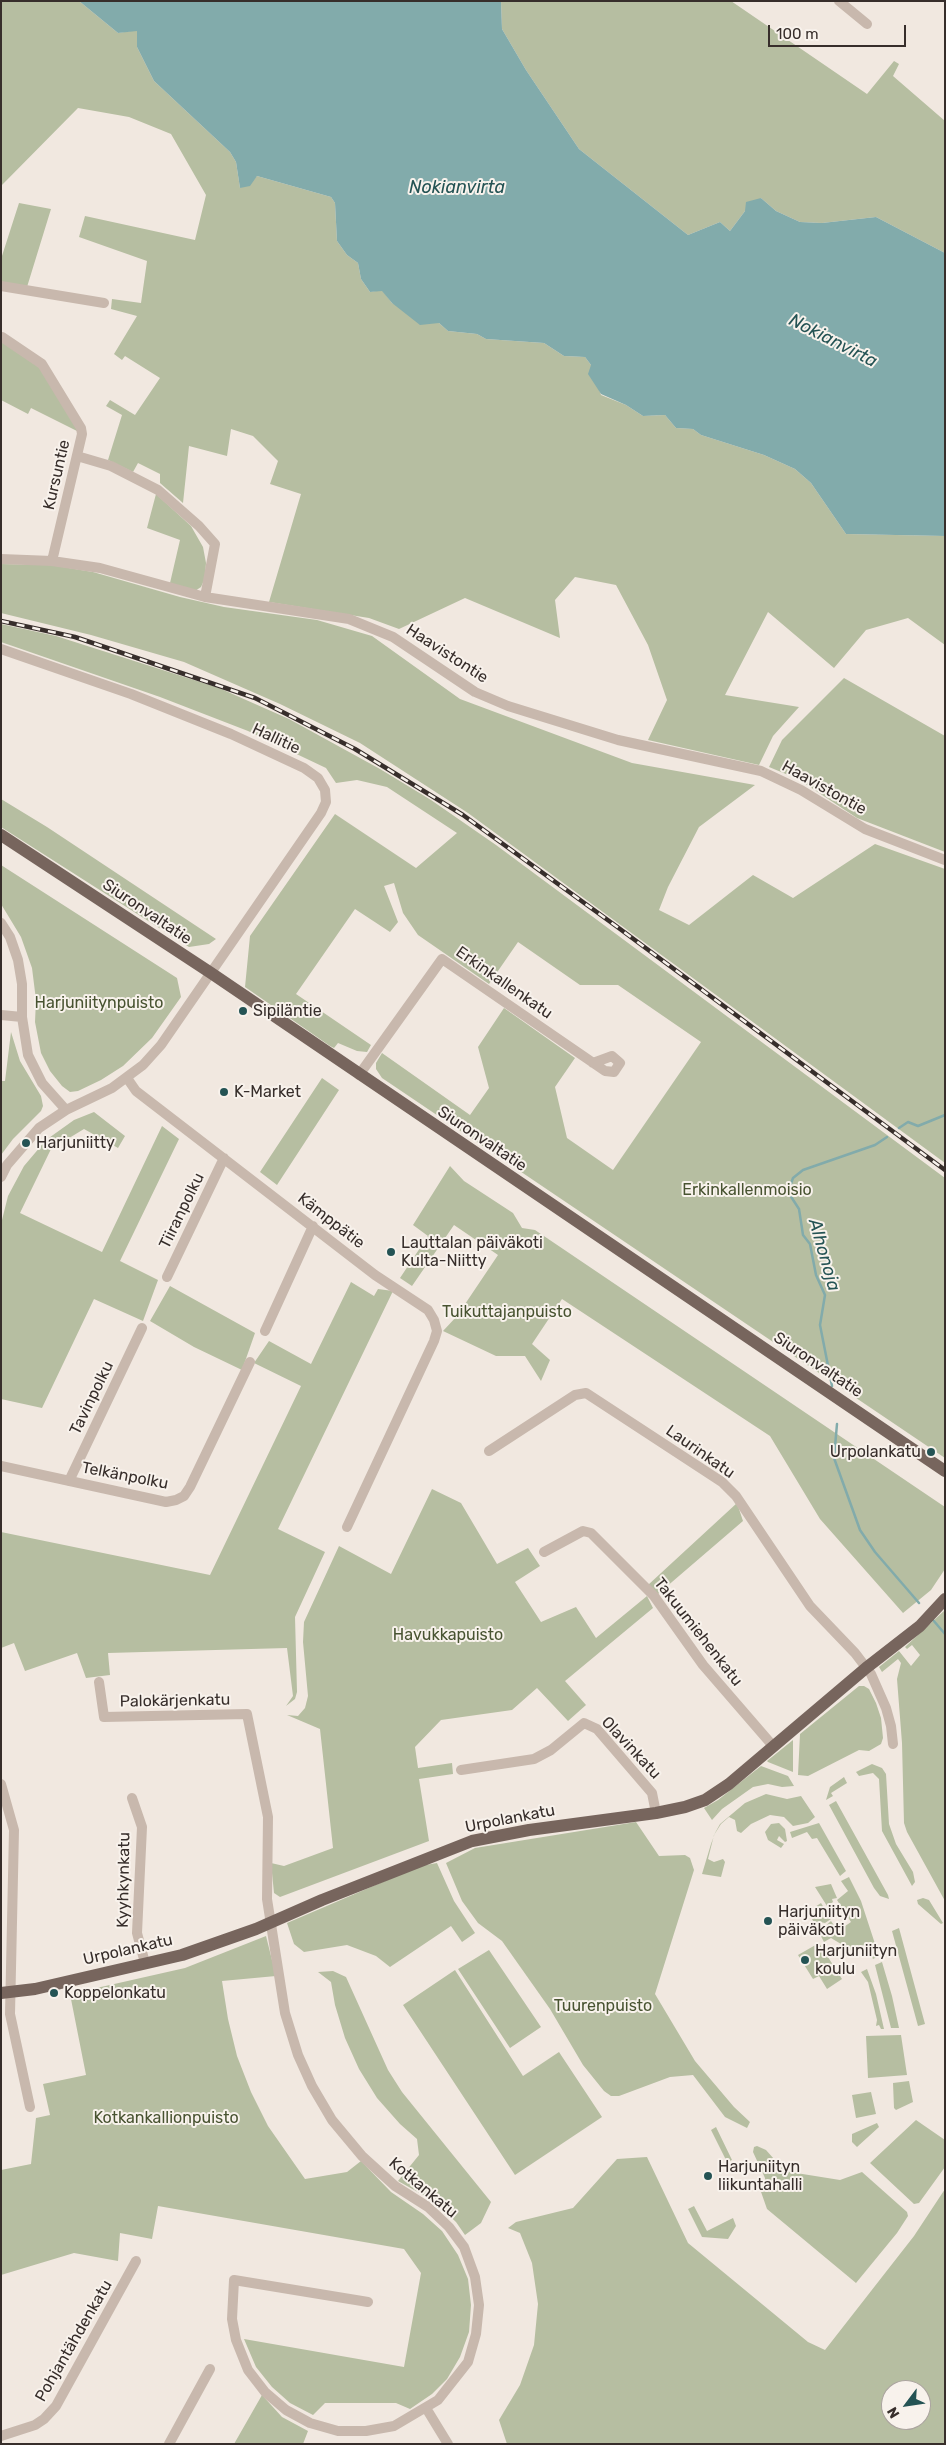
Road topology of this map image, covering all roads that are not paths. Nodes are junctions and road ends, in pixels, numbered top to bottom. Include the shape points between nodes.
1 (839, 1) edge
2 (867, 24) dead end
3 (1, 286) edge
4 (104, 303) dead end
5 (2, 337) edge
6 (77, 456) junction
7 (1, 559) edge
8 (52, 562) junction
9 (204, 597) junction
10 (1, 649) edge
11 (1, 835) edge
12 (945, 860) edge
13 (1, 923) edge
14 (211, 974) junction
15 (1, 1015) edge
16 (22, 1017) junction
17 (593, 1063) dead end
18 (359, 1075) junction
19 (126, 1078) junction
20 (66, 1110) junction
21 (224, 1158) junction
22 (1, 1177) edge
23 (313, 1226) junction
24 (167, 1277) dead end
25 (142, 1328) dead end
26 (265, 1331) dead end
27 (250, 1362) dead end
28 (489, 1451) dead end
29 (1, 1466) edge
30 (945, 1470) edge
31 (68, 1481) junction
32 (347, 1528) dead end
33 (544, 1552) dead end
34 (945, 1599) edge
35 (866, 1668) junction
36 (99, 1682) dead end
37 (893, 1744) dead end
38 (773, 1746) junction
39 (461, 1770) dead end
40 (1, 1784) edge
41 (132, 1798) dead end
42 (656, 1813) junction
43 (272, 1922) junction
44 (145, 1963) junction
45 (6, 1993) edge
46 (30, 2107) dead end
47 (136, 2262) dead end
48 (368, 2302) dead end
49 (210, 2368) dead end
50 (426, 2408) junction
51 (1, 2436) edge
52 (170, 2444) edge
53 (448, 2444) edge

1 - 2 street
3 - 4 street
5 - 6 street, Kursuntie via 42,364 52,378 81,428
6 - 8 street, Kursuntie
6 - 9 street via 111,466 158,490 200,526 215,544
7 - 8 street, Haavistontie
8 - 9 street, Haavistontie via 100,568
9 - 12 street, Haavistontie via 323,614 372,627 409,646 475,692 508,706 618,740 761,770 865,829
10 - 14 street, Hallitie via 131,694 231,734 304,768 318,778 326,790 326,802 321,813
11 - 14 main road, Siuronvaltatie
13 - 16 street via 18,960
14 - 18 main road, Siuronvaltatie
14 - 19 street via 162,1045
15 - 16 street
16 - 20 street via 28,1055 42,1083
17 - 18 street, Erkinkallenkatu via 442,959
18 - 30 main road, Siuronvaltatie
19 - 20 street
19 - 21 street, Kämppätie via 136,1091
20 - 22 street via 38,1128
21 - 23 street, Kämppätie
21 - 24 street, Tiiranpolku
23 - 26 street
23 - 32 street, Kämppätie via 375,1275 428,1310 436,1331
25 - 31 street, Tavinpolku
27 - 31 street, Telkänpolku via 184,1496 166,1502
28 - 35 street, Laurinkatu via 575,1395 586,1393 722,1482 736,1496 810,1606
29 - 31 street, Telkänpolku
33 - 38 street, Takuumiehenkatu via 583,1531 591,1533 654,1596 703,1665
34 - 35 main road, Urpolankatu via 920,1626
35 - 37 street, Laurinkatu via 886,1708
35 - 38 main road, Urpolankatu
36 - 43 street, Palokärjenkatu via 104,1717 246,1714 268,1817 266,1890
38 - 42 main road, Urpolankatu via 705,1800 685,1808
39 - 42 street, Olavinkatu via 534,1759 552,1750 584,1723 597,1729 652,1793
40 - 45 street via 14,1830
41 - 44 street, Kyyhkynkatu via 142,1828 137,1933
42 - 43 main road, Urpolankatu via 528,1830 472,1842
43 - 44 main road, Urpolankatu via 182,1955
43 - 50 street, Kotkankatu via 285,2013 312,2086 332,2120 362,2156 449,2227 464,2247 476,2277 479,2305 476,2334 468,2362 438,2400
44 - 45 main road, Urpolankatu
45 - 46 street
47 - 51 street, Pohjantähdenkatu via 56,2406 35,2425
48 - 50 street, Kotkankatu via 234,2280 232,2319 248,2370 265,2392 286,2410 310,2423 338,2431 366,2432 394,2426
49 - 52 street
50 - 53 street

